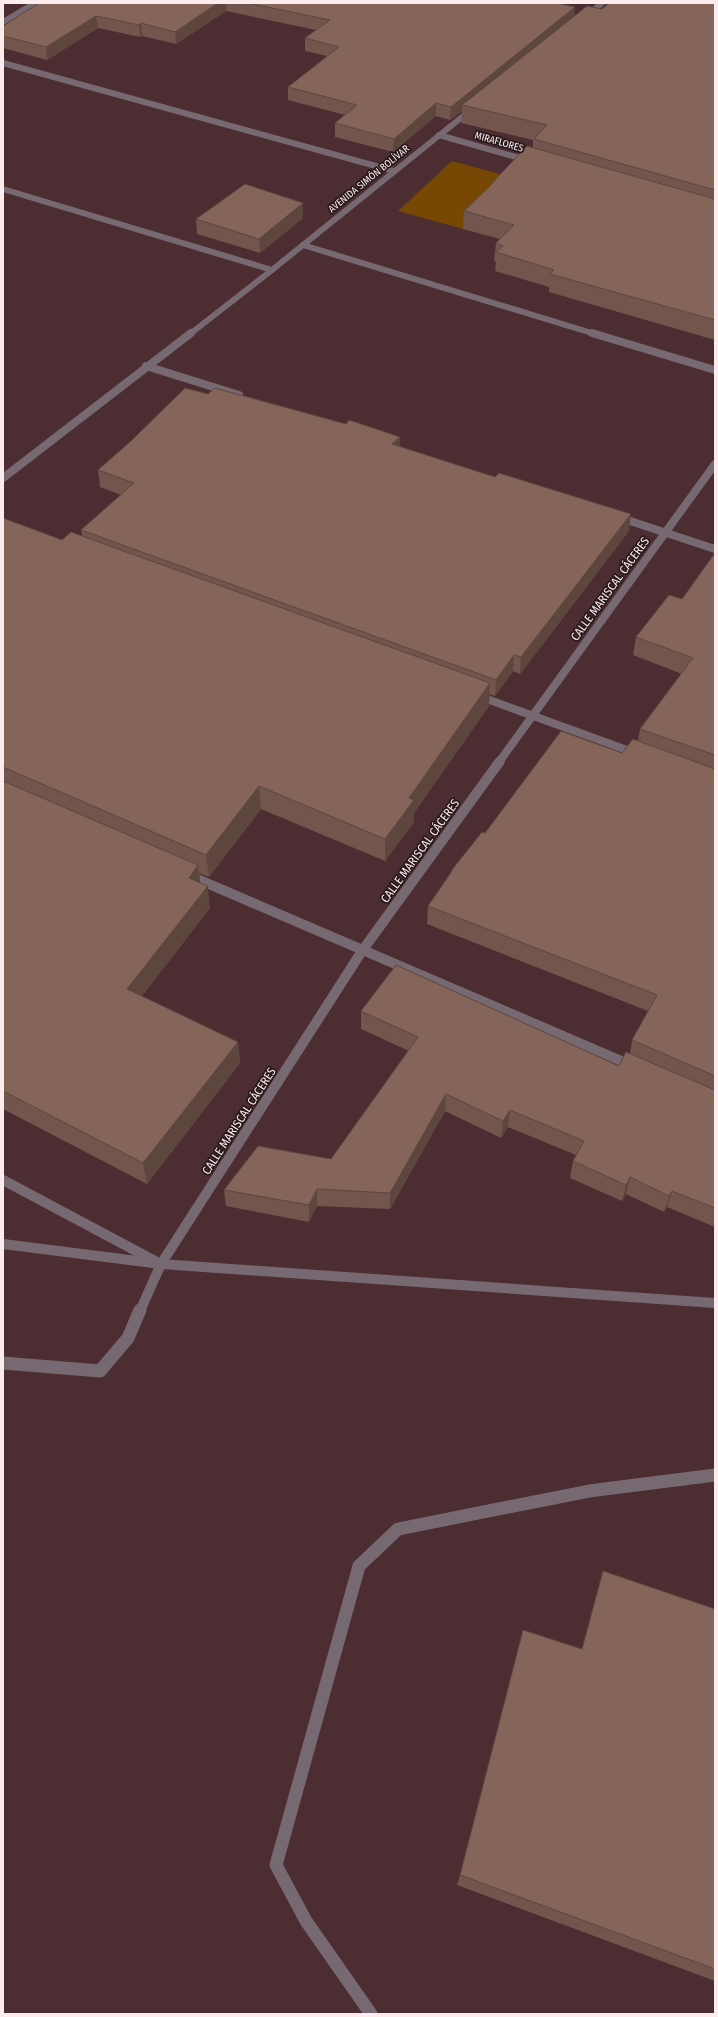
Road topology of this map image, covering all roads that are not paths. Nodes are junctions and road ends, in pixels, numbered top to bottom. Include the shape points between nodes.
1 (35, 3) edge
2 (602, 3) edge
3 (584, 18) edge
4 (3, 22) edge
5 (3, 63) edge
6 (475, 106) edge
7 (439, 135) junction
8 (539, 163) edge
9 (394, 171) junction
10 (3, 189) edge
11 (303, 245) junction
12 (272, 270) junction
13 (146, 366) junction
14 (715, 370) edge
15 (244, 397) edge
16 (715, 464) edge
17 (3, 478) edge
18 (613, 516) edge
19 (665, 532) junction
20 (715, 549) edge
21 (466, 692) edge
22 (533, 716) junction
23 (650, 758) edge
24 (176, 870) edge
25 (362, 951) junction
26 (642, 1070) edge
27 (3, 1180) edge
28 (3, 1244) edge
29 (160, 1264) junction
30 (715, 1303) edge
31 (3, 1363) edge
32 (715, 1475) edge
33 (372, 2014) edge

1 - 4 street
2 - 3 street
5 - 9 street
6 - 7 street, AVENIDA SIMÓN BOLÍVAR
7 - 8 street, MIRAFLORES
7 - 9 street, AVENIDA SIMÓN BOLÍVAR
9 - 11 street, AVENIDA SIMÓN BOLÍVAR
10 - 12 street
11 - 12 street, AVENIDA SIMÓN BOLÍVAR
11 - 14 street
12 - 13 street, AVENIDA SIMÓN BOLÍVAR
13 - 15 street
13 - 17 street, AVENIDA SIMÓN BOLÍVAR
16 - 19 street, CALLE MARISCAL CÁCERES
18 - 19 street
19 - 20 street
19 - 22 street, CALLE MARISCAL CÁCERES
21 - 22 street
22 - 23 street
22 - 25 street, CALLE MARISCAL CÁCERES
24 - 25 street
25 - 26 street
25 - 29 street, CALLE MARISCAL CÁCERES
27 - 29 street
28 - 29 street
29 - 30 street
29 - 31 street, CALLE MARISCAL CÁCERES via 128,1338 100,1371
32 - 33 street via 589,1491 398,1529 359,1566 276,1866 306,1922

